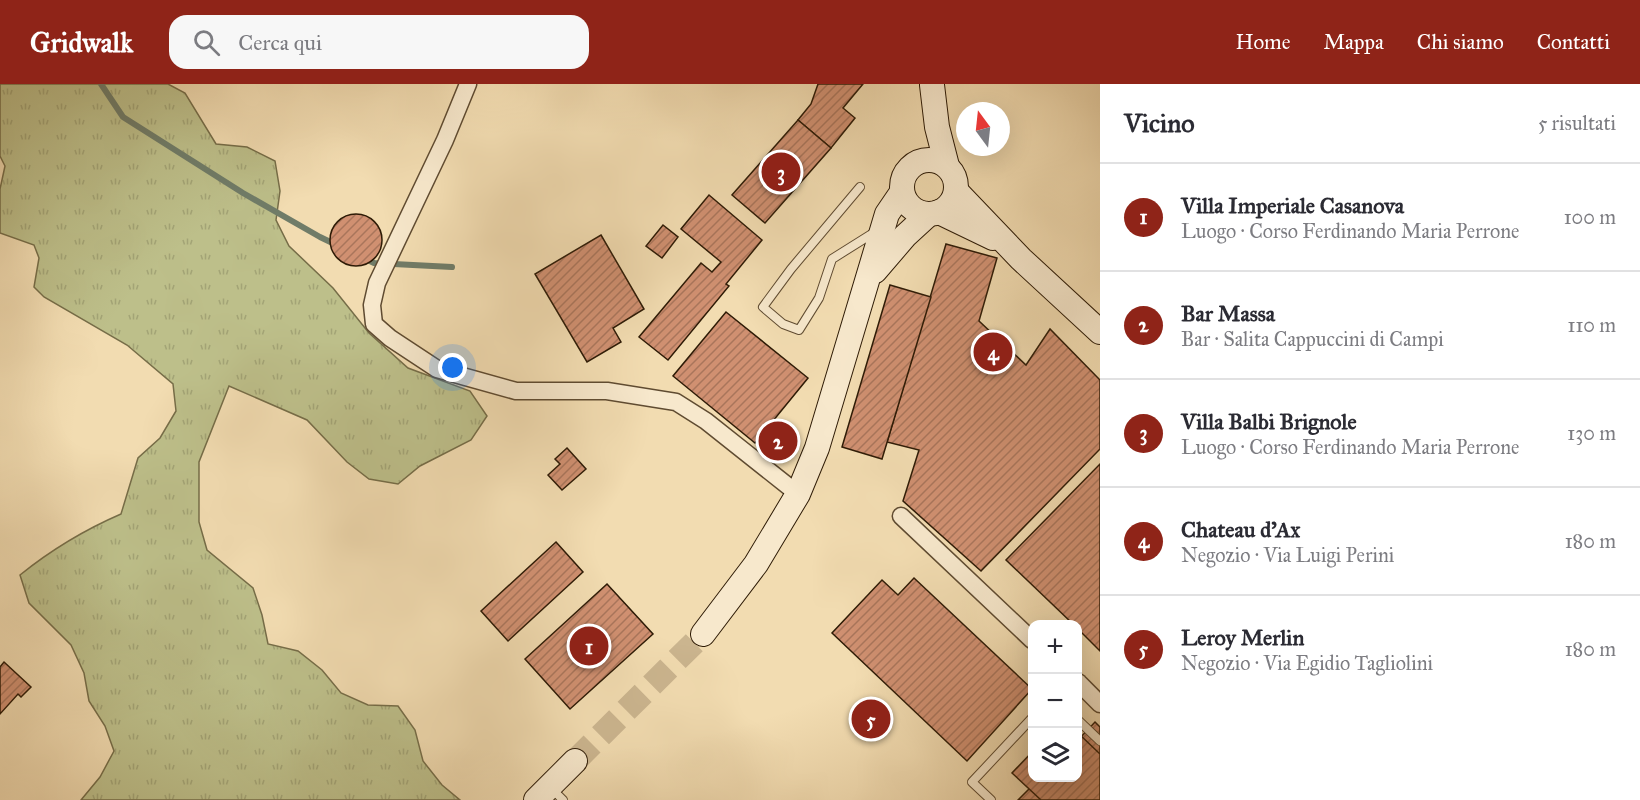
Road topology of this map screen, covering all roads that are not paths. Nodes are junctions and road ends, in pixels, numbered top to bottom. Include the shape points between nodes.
1 (468, 84) edge
2 (932, 84) edge
3 (921, 160) junction
4 (947, 166) junction
5 (860, 187) dead end
6 (956, 191) junction
7 (902, 192) junction
8 (934, 213) junction
9 (883, 227) junction
10 (1006, 244) junction
11 (869, 277) junction
12 (1100, 332) edge
13 (798, 494) junction
14 (901, 516) dead end
15 (703, 633) tunnel mouth
16 (1028, 636) edge
17 (1082, 687) edge
18 (1100, 704) edge
19 (1028, 722) edge
20 (1082, 725) edge
21 (1100, 741) edge
22 (575, 761) tunnel mouth
23 (549, 795) edge
24 (992, 800) edge

1 - 13 street via 376,283 374,324 437,369 516,391 606,391 676,402
2 - 3 main road
2 - 4 main road
3 - 4 main road via 939,161
3 - 7 main road via 905,172
4 - 6 main road via 953,173
5 - 9 lane via 763,307 783,324 799,330 819,298 832,259
6 - 8 main road via 947,208
6 - 10 main road
7 - 8 main road via 912,208
7 - 9 main road
8 - 10 main road
8 - 11 main road via 905,236
9 - 11 main road
10 - 12 main road
11 - 13 main road via 818,448
13 - 15 main road via 750,573
14 - 16 street
17 - 18 street
19 - 24 lane via 972,782
20 - 21 lane
22 - 23 main road

